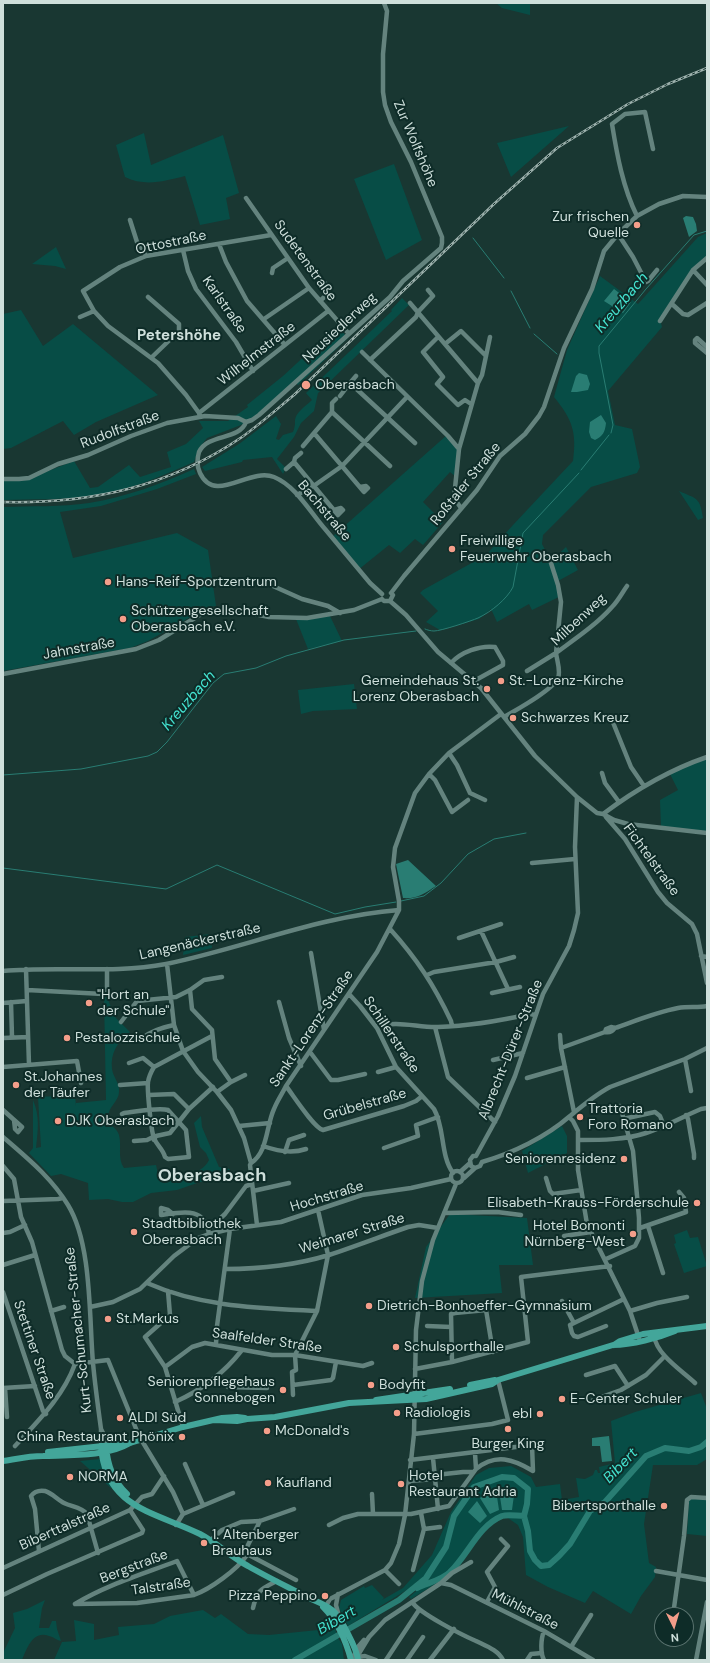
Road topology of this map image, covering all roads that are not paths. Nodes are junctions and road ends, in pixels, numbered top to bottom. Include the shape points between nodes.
1 (384, 3) edge
2 (653, 149) dead end
3 (707, 197) edge
4 (246, 198) dead end
5 (637, 216) junction
6 (130, 220) dead end
7 (618, 234) junction
8 (271, 235) junction
9 (442, 243) joint
10 (219, 244) junction
11 (183, 250) junction
12 (146, 256) junction
13 (288, 258) junction
14 (707, 258) edge
15 (657, 270) dead end
16 (693, 270) junction
17 (272, 273) dead end
18 (325, 283) dead end
19 (707, 285) edge
20 (309, 288) junction
21 (428, 290) dead end
22 (148, 296) dead end
23 (320, 301) junction
24 (410, 303) dead end
25 (707, 303) edge
26 (672, 304) junction
27 (94, 311) junction
28 (328, 311) junction
29 (418, 312) junction
30 (80, 317) dead end
31 (264, 320) junction
32 (660, 321) dead end
33 (348, 334) junction
34 (490, 336) dead end
35 (438, 337) junction
36 (445, 344) junction
37 (285, 345) junction
38 (707, 347) edge
39 (362, 352) dead end
40 (707, 353) edge
41 (486, 356) junction
42 (152, 358) junction
43 (370, 360) junction
44 (253, 371) junction
45 (356, 376) dead end
46 (478, 382) junction
47 (350, 383) junction
48 (407, 397) junction
49 (471, 404) junction
50 (332, 412) junction
51 (200, 415) junction
52 (386, 418) junction
53 (246, 422) junction
54 (314, 434) junction
55 (364, 442) junction
56 (415, 443) dead end
57 (303, 446) dead end
58 (459, 449) junction
59 (301, 453) dead end
60 (294, 462) junction
61 (342, 466) junction
62 (390, 466) dead end
63 (286, 468) dead end
64 (3, 479) edge
65 (315, 485) junction
66 (360, 487) dead end
67 (297, 495) junction
68 (461, 508) junction
69 (334, 510) dead end
70 (551, 563) dead end
71 (264, 582) dead end
72 (627, 586) dead end
73 (391, 593) junction
74 (382, 596) junction
75 (390, 601) junction
76 (340, 613) junction
77 (556, 653) junction
78 (451, 663) junction
79 (527, 671) dead end
80 (3, 674) edge
81 (474, 682) junction
82 (503, 715) junction
83 (612, 720) dead end
84 (449, 753) junction
85 (707, 757) edge
86 (602, 773) dead end
87 (429, 774) junction
88 (644, 786) junction
89 (577, 797) junction
90 (468, 800) dead end
91 (485, 800) dead end
92 (619, 802) junction
93 (603, 814) junction
94 (707, 833) edge
95 (575, 859) junction
96 (532, 863) dead end
97 (399, 910) junction
98 (501, 924) dead end
99 (390, 929) junction
100 (482, 931) junction
101 (459, 938) dead end
102 (311, 953) dead end
103 (700, 956) junction
104 (514, 957) dead end
105 (707, 957) edge
106 (496, 962) junction
107 (167, 964) junction
108 (26, 969) junction
109 (107, 970) junction
110 (3, 971) edge
111 (427, 975) junction
112 (222, 976) dead end
113 (707, 983) edge
114 (520, 987) dead end
115 (508, 989) junction
116 (27, 990) junction
117 (190, 990) junction
118 (492, 993) dead end
119 (349, 994) junction
120 (171, 997) junction
121 (11, 1002) junction
122 (27, 1002) junction
123 (279, 1002) dead end
124 (3, 1003) edge
125 (707, 1006) edge
126 (535, 1015) junction
127 (121, 1022) dead end
128 (174, 1025) junction
129 (452, 1026) junction
130 (435, 1027) junction
131 (377, 1028) junction
132 (324, 1031) junction
133 (135, 1035) dead end
134 (560, 1035) dead end
135 (212, 1036) junction
136 (12, 1037) junction
137 (28, 1037) junction
138 (3, 1038) edge
139 (561, 1048) junction
140 (707, 1048) edge
141 (183, 1051) junction
142 (310, 1052) junction
143 (523, 1053) junction
144 (685, 1059) junction
145 (493, 1060) dead end
146 (129, 1063) dead end
147 (29, 1065) junction
148 (301, 1066) junction
149 (3, 1067) edge
150 (154, 1067) junction
151 (396, 1067) junction
152 (564, 1067) junction
153 (378, 1072) dead end
154 (245, 1074) dead end
155 (365, 1074) dead end
156 (527, 1078) dead end
157 (231, 1082) junction
158 (81, 1083) dead end
159 (148, 1083) junction
160 (120, 1085) dead end
161 (286, 1086) junction
162 (213, 1087) junction
163 (691, 1091) dead end
164 (217, 1092) junction
165 (149, 1095) junction
166 (421, 1097) junction
167 (620, 1106) dead end
168 (707, 1108) edge
169 (3, 1110) edge
170 (151, 1110) junction
171 (190, 1110) junction
172 (574, 1112) junction
173 (122, 1114) dead end
174 (686, 1115) junction
175 (438, 1117) junction
176 (569, 1117) junction
177 (623, 1119) junction
178 (14, 1120) dead end
179 (178, 1122) junction
180 (270, 1122) junction
181 (495, 1122) junction
182 (239, 1126) junction
183 (664, 1126) junction
184 (304, 1135) dead end
185 (3, 1137) edge
186 (629, 1137) junction
187 (154, 1139) junction
188 (579, 1140) junction
189 (134, 1141) dead end
190 (263, 1146) junction
191 (384, 1148) dead end
192 (306, 1150) dead end
193 (285, 1152) junction
194 (476, 1156) junction
195 (694, 1158) dead end
196 (482, 1162) junction
197 (251, 1163) junction
198 (470, 1164) junction
199 (3, 1166) edge
200 (475, 1168) junction
201 (460, 1172) junction
202 (453, 1173) junction
203 (464, 1178) junction
204 (546, 1178) dead end
205 (451, 1179) junction
206 (289, 1183) dead end
207 (252, 1184) junction
208 (456, 1184) junction
209 (581, 1190) junction
210 (253, 1192) junction
211 (679, 1192) dead end
212 (63, 1198) junction
213 (3, 1201) edge
214 (18, 1201) junction
215 (318, 1210) junction
216 (444, 1213) junction
217 (173, 1214) dead end
218 (521, 1215) dead end
219 (24, 1225) junction
220 (257, 1225) junction
221 (212, 1226) dead end
222 (648, 1226) junction
223 (438, 1228) junction
224 (640, 1228) junction
225 (230, 1229) junction
226 (591, 1232) junction
227 (3, 1233) edge
228 (209, 1234) junction
229 (564, 1236) dead end
230 (36, 1255) junction
231 (328, 1255) junction
232 (606, 1259) junction
233 (3, 1265) edge
234 (610, 1266) junction
235 (225, 1269) junction
236 (663, 1273) dead end
237 (147, 1283) junction
238 (168, 1291) junction
239 (3, 1292) edge
240 (687, 1297) dead end
241 (624, 1299) junction
242 (562, 1301) dead end
243 (220, 1305) junction
244 (64, 1307) dead end
245 (90, 1307) junction
246 (51, 1311) junction
247 (317, 1311) junction
248 (630, 1311) junction
249 (574, 1323) junction
250 (427, 1326) dead end
251 (606, 1326) dead end
252 (707, 1326) edge
253 (451, 1327) junction
254 (653, 1335) junction
255 (639, 1338) junction
256 (216, 1344) junction
257 (242, 1350) junction
258 (493, 1352) junction
259 (295, 1355) junction
260 (666, 1356) junction
261 (93, 1362) junction
262 (336, 1362) junction
263 (452, 1362) junction
264 (75, 1364) junction
265 (372, 1364) dead end
266 (165, 1367) junction
267 (415, 1369) junction
268 (586, 1375) dead end
269 (217, 1378) junction
270 (498, 1380) junction
271 (695, 1383) dead end
272 (293, 1385) junction
273 (34, 1386) junction
274 (628, 1386) junction
275 (4, 1388) edge
276 (266, 1388) dead end
277 (293, 1395) dead end
278 (415, 1398) junction
279 (593, 1400) dead end
280 (175, 1402) junction
281 (46, 1414) junction
282 (7, 1417) dead end
283 (183, 1427) junction
284 (414, 1434) junction
285 (142, 1440) junction
286 (15, 1446) dead end
287 (103, 1449) junction
288 (475, 1453) junction
289 (3, 1457) edge
290 (433, 1458) junction
291 (410, 1460) junction
292 (3, 1461) edge
293 (185, 1464) dead end
294 (474, 1470) junction
295 (164, 1476) junction
296 (435, 1477) junction
297 (408, 1481) junction
298 (233, 1493) dead end
299 (372, 1494) dead end
300 (707, 1498) edge
301 (135, 1505) junction
302 (203, 1505) junction
303 (294, 1509) dead end
304 (438, 1509) junction
305 (130, 1510) junction
306 (421, 1513) junction
307 (183, 1514) junction
308 (373, 1514) junction
309 (405, 1515) junction
310 (260, 1521) junction
311 (176, 1525) junction
312 (329, 1525) dead end
313 (440, 1527) dead end
314 (90, 1528) junction
315 (424, 1529) junction
316 (501, 1539) dead end
317 (211, 1540) junction
318 (246, 1550) dead end
319 (38, 1551) junction
320 (98, 1553) junction
321 (471, 1562) dead end
322 (242, 1563) junction
323 (3, 1568) edge
324 (385, 1570) junction
325 (413, 1570) dead end
326 (656, 1571) dead end
327 (679, 1574) junction
328 (296, 1580) dead end
329 (707, 1580) edge
330 (277, 1581) junction
331 (443, 1583) junction
332 (399, 1584) dead end
333 (338, 1594) junction
334 (3, 1595) edge
335 (194, 1595) junction
336 (87, 1597) junction
337 (412, 1602) junction
338 (487, 1602) junction
339 (707, 1602) edge
340 (75, 1604) joint
341 (90, 1604) junction
342 (325, 1607) junction
343 (674, 1607) edge
344 (253, 1608) dead end
345 (419, 1610) junction
346 (591, 1615) dead end
347 (339, 1622) junction
348 (454, 1629) junction
349 (544, 1631) junction
350 (369, 1637) junction
351 (423, 1637) dead end
352 (363, 1641) junction
353 (570, 1647) junction
354 (353, 1650) edge
355 (542, 1653) junction
356 (376, 1660) edge
357 (386, 1660) edge
358 (407, 1660) edge
359 (430, 1660) edge
360 (503, 1660) edge
361 (527, 1660) edge
362 (544, 1660) edge
363 (593, 1660) edge
364 (696, 1660) edge

1 - 9 street, Zur Wolfshöhe via 387,11 383,54 385,105 421,186 442,237
2 - 5 street via 645,112 625,114 612,124 628,198
3 - 5 street, Roßtaler Straße via 683,196
4 - 8 street, Sudetenstraße
5 - 7 street, Roßtaler Straße
6 - 12 street via 137,242
7 - 15 street via 646,282
7 - 68 street, Roßtaler Straße via 604,251 592,289 564,348 542,412 525,434 500,456
8 - 10 street, Ottostraße
8 - 13 street, Sudetenstraße
9 - 33 street, Neusiedlerweg via 441,248 403,280 390,297
10 - 11 street, Ottostraße
10 - 31 street via 247,301
11 - 12 street, Ottostraße
11 - 44 street, Karlstraße via 196,289 236,342
12 - 27 street, Ottostraße via 120,267 83,291
13 - 17 street via 273,268
13 - 20 street, Sudetenstraße
14 - 16 street
16 - 19 street
16 - 26 street
18 - 23 street via 329,288 328,293
20 - 23 street, Sudetenstraße
20 - 31 street
21 - 29 street via 433,296
22 - 42 street via 178,324 179,331
23 - 28 street, Sudetenstraße
24 - 29 street
25 - 26 street via 688,315 683,314
26 - 32 street
27 - 30 street
27 - 42 street via 108,326
28 - 33 street, Sudetenstraße
28 - 37 street, Wilhelmstraße
29 - 35 street
29 - 43 street via 416,317
31 - 37 street
33 - 53 street, Neusiedlerweg via 259,415
34 - 41 street
35 - 36 street
35 - 49 street via 423,352 443,377 437,384 458,405 465,400
36 - 41 street via 461,331
36 - 46 street
37 - 44 street, Wilhelmstraße
38 - 40 street via 698,338 695,340 695,343
39 - 43 street
41 - 46 street
42 - 51 street
43 - 48 street
44 - 51 street, Wilhelmstraße
45 - 47 street
46 - 49 street
47 - 50 street via 332,403
47 - 52 street
48 - 52 street
48 - 58 street
49 - 58 street
50 - 54 street
50 - 55 street
51 - 53 street, Rudolfstraße via 238,418
51 - 64 street, Rudolfstraße via 150,429 88,455 58,464 29,478
52 - 55 street
52 - 56 street
53 - 67 street, Bachstraße via 242,429 214,439 203,447 198,462 203,479 221,487 264,474 281,480
54 - 57 street
54 - 61 street
55 - 61 street
55 - 62 street
58 - 68 street via 454,498
59 - 60 street
60 - 63 street
60 - 65 street
61 - 65 street
61 - 66 street
65 - 67 street
65 - 69 street
67 - 74 street, Bachstraße
68 - 73 street, Roßtaler Straße
70 - 77 street via 561,602
71 - 76 street
72 - 77 street, Milbenweg via 612,607
73 - 74 street via 386,591
73 - 75 street
74 - 75 street via 387,602
74 - 76 street, Jahnstraße via 368,606
75 - 78 street
76 - 80 street, Jahnstraße via 320,617 289,618 218,609 203,613 159,640 136,649
77 - 79 street
77 - 82 street, Milbenweg via 559,670 555,683 526,705
78 - 81 street
78 - 81 street via 455,658 473,649 495,648 503,665
81 - 82 street
82 - 84 street, Milbenweg
82 - 89 street via 535,756
83 - 88 street via 631,767
84 - 87 street, Milbenweg
84 - 91 street via 470,793
85 - 88 street
86 - 92 street via 605,783
87 - 90 street via 435,780 452,812
87 - 97 street, Milbenweg via 412,799 395,848 393,867
88 - 92 street
89 - 93 street via 597,813
89 - 95 street, Albrecht-Dürer-Straße
92 - 93 street
93 - 94 street via 628,824
93 - 103 street, Fichtelstraße via 625,839 658,892 694,927
95 - 96 street
95 - 126 street, Albrecht-Dürer-Straße via 578,916 569,946 543,994
97 - 99 street, Sankt-Lorenz-Straße
97 - 107 street, Langenäckerstraße via 349,917
98 - 100 street
99 - 111 street via 412,952
99 - 119 street, Sankt-Lorenz-Straße
100 - 101 street
100 - 106 street
102 - 132 street
103 - 105 street
103 - 113 street, Fichtelstraße
104 - 106 street
106 - 111 street
106 - 115 street
107 - 109 street, Langenäckerstraße
107 - 120 street
108 - 109 street, Langenäckerstraße
108 - 110 street, Langenäckerstraße
108 - 116 street
109 - 116 street via 107,992 103,994
111 - 129 street
112 - 117 street via 204,980
114 - 115 street
115 - 118 street
116 - 122 street
117 - 120 street
117 - 135 street via 192,1010 212,1030
119 - 131 street, Schillerstraße
119 - 132 street, Sankt-Lorenz-Straße
120 - 127 street via 137,1001
120 - 128 street
121 - 122 street
121 - 124 street
121 - 136 street
122 - 137 street
123 - 148 street via 289,1038
125 - 139 street via 680,1007 615,1028 611,1027 605,1032
126 - 129 street
126 - 143 street, Albrecht-Dürer-Straße
128 - 133 street via 158,1029 141,1039
128 - 141 street
129 - 130 street
130 - 131 street via 390,1024
130 - 181 street via 448,1077
131 - 151 street, Schillerstraße
132 - 142 street, Sankt-Lorenz-Straße
134 - 139 street
135 - 141 street
135 - 157 street via 215,1059
136 - 137 street
136 - 138 street
137 - 147 street
139 - 152 street
140 - 144 street
141 - 150 street
141 - 162 street
142 - 148 street, Sankt-Lorenz-Straße
142 - 155 street via 331,1080
143 - 145 street
143 - 181 street, Albrecht-Dürer-Straße
144 - 163 street
144 - 172 street via 599,1093
146 - 150 street via 143,1058
147 - 149 street
147 - 158 street via 77,1062
148 - 161 street, Sankt-Lorenz-Straße
150 - 159 street
151 - 153 street
151 - 166 street, Schillerstraße
152 - 156 street
152 - 172 street
154 - 157 street
157 - 164 street
159 - 160 street
159 - 165 street
161 - 166 street, Grübelstraße via 312,1121 323,1130 404,1106
161 - 180 street, Sankt-Lorenz-Straße via 274,1108
162 - 164 street
162 - 171 street
164 - 182 street
165 - 170 street
165 - 171 street via 174,1094
166 - 175 street, Schillerstraße via 434,1109
167 - 177 street
168 - 174 street
169 - 178 street
170 - 173 street
170 - 179 street via 168,1110
170 - 187 street
171 - 179 street
172 - 176 street
174 - 183 street
174 - 195 street
175 - 191 street via 416,1125 418,1136
175 - 202 street, Schillerstraße via 447,1161
176 - 188 street via 577,1128
176 - 196 street via 534,1140 498,1158
177 - 183 street via 655,1112 660,1116
177 - 186 street
179 - 187 street via 170,1133 156,1136
179 - 187 street via 186,1130 189,1157 168,1159
180 - 182 street
180 - 190 street, Sankt-Lorenz-Straße
181 - 194 street, Albrecht-Dürer-Straße
182 - 197 street
183 - 186 street
184 - 193 street via 289,1140
185 - 212 street, Kurt-Schumacher-Straße via 39,1168
186 - 188 street
186 - 224 street via 633,1151
187 - 189 street
188 - 209 street
190 - 193 street
190 - 197 street, Sankt-Lorenz-Straße via 257,1159
192 - 193 street
194 - 196 street
194 - 198 street, Albrecht-Dürer-Straße via 471,1158
196 - 200 street
197 - 207 street
198 - 200 street
198 - 201 street, Albrecht-Dürer-Straße
199 - 214 street via 14,1179
200 - 203 street
201 - 202 street
201 - 203 street
202 - 205 street
203 - 208 street
204 - 209 street via 553,1194
205 - 208 street
205 - 215 street, Hochstraße via 362,1196
206 - 210 street
207 - 210 street
207 - 221 street via 246,1186 225,1214
208 - 216 street
209 - 226 street
210 - 220 street
211 - 222 street via 684,1198 686,1212
212 - 214 street
212 - 245 street, Kurt-Schumacher-Straße via 71,1211 81,1243
213 - 214 street
214 - 219 street
215 - 220 street, Hochstraße via 281,1222
215 - 231 street
216 - 218 street via 497,1212
216 - 223 street
217 - 228 street via 195,1212 206,1223
219 - 227 street
219 - 230 street
220 - 225 street, Hochstraße
222 - 224 street
222 - 236 street
223 - 231 street, Weimarer Straße via 419,1225 408,1227
223 - 267 street via 422,1281 416,1330
224 - 232 street via 635,1246
225 - 228 street, Hochstraße
225 - 235 street
226 - 229 street
226 - 232 street
228 - 237 street, Hochstraße via 198,1238 174,1256
230 - 233 street
230 - 246 street
231 - 235 street, Weimarer Straße via 277,1266
231 - 247 street
232 - 234 street
234 - 241 street
234 - 258 street via 521,1277 528,1342
235 - 243 street
237 - 238 street
237 - 245 street, Hochstraße via 122,1298
238 - 243 street
238 - 266 street via 170,1315 145,1337
239 - 273 street, Stettiner Straße
240 - 248 street
241 - 248 street
241 - 249 street
242 - 249 street
243 - 247 street
243 - 256 street
244 - 246 street
245 - 261 street, Kurt-Schumacher-Straße
246 - 264 street via 64,1356
247 - 259 street
248 - 255 street
249 - 251 street via 570,1328 574,1336 578,1337
250 - 253 street
252 - 254 main road
253 - 258 street via 451,1314 486,1310
253 - 263 street
254 - 255 main road
254 - 260 street via 655,1343
255 - 270 main road via 620,1341
256 - 257 street, Saalfelder Straße
256 - 266 street, Saalfelder Straße via 205,1343 192,1347
257 - 259 street, Saalfelder Straße via 272,1355
257 - 269 street
258 - 263 street
259 - 262 street, Saalfelder Straße
259 - 272 street
260 - 271 street
260 - 274 street via 646,1375
261 - 264 street
261 - 285 street via 108,1360
261 - 287 street, Kurt-Schumacher-Straße via 101,1429 104,1435
262 - 265 street, Saalfelder Straße via 363,1366
262 - 272 street via 331,1380
263 - 267 street
264 - 281 street via 70,1378
266 - 280 street
267 - 278 street
268 - 274 street via 615,1366
269 - 276 street via 228,1387
269 - 280 street
270 - 278 main road
270 - 284 street via 508,1420
272 - 277 street
273 - 275 street
273 - 281 street, Stettiner Straße
274 - 279 street
275 - 282 street
278 - 283 main road via 336,1405 274,1417 237,1421 214,1420
278 - 284 street
280 - 283 street
281 - 286 street
283 - 285 main road
284 - 291 street
285 - 287 main road via 123,1448
285 - 295 street
287 - 289 main road
287 - 292 main road
287 - 301 main road via 115,1480
288 - 290 street
288 - 294 street
288 - 294 street via 532,1445 533,1471 511,1461 499,1459 488,1461
290 - 291 street
290 - 296 street
291 - 297 street
293 - 302 street
294 - 296 street
294 - 304 street via 453,1502
295 - 301 street, Biberttalstraße via 152,1494 142,1497
295 - 307 street
296 - 297 street
296 - 304 street
297 - 309 street
298 - 302 street
299 - 308 street
300 - 327 street via 691,1497 687,1500
301 - 305 street, Biberttalstraße
301 - 311 main road
302 - 307 street
303 - 310 street
304 - 306 street
305 - 314 street, Biberttalstraße
305 - 320 street via 143,1530 142,1533
306 - 309 street
306 - 315 street
307 - 311 street
308 - 309 street
308 - 312 street via 358,1514
309 - 324 street via 399,1544
310 - 317 street via 240,1522 222,1530
310 - 318 street
311 - 317 main road
313 - 315 street
314 - 319 street, Biberttalstraße
314 - 319 street via 87,1514 83,1510 64,1503 45,1491 34,1492 31,1496
314 - 320 street
315 - 325 street
316 - 338 street via 508,1546 487,1572 495,1587
317 - 322 main road
319 - 323 street, Biberttalstraße
320 - 334 street
321 - 331 street via 452,1573
322 - 328 street, Talstraße via 247,1555 252,1555
322 - 330 main road
322 - 335 street, Talstraße
324 - 332 street
324 - 333 street
326 - 327 street
327 - 329 street
327 - 343 street
330 - 342 main road
330 - 344 street via 260,1590
331 - 337 street
331 - 338 street, Mühlstraße
333 - 342 street via 328,1600
333 - 347 street via 336,1605
335 - 336 street, Bergstraße via 177,1561
335 - 341 street, Talstraße via 137,1604
336 - 340 street, Bergstraße
336 - 341 street, Bergstraße via 86,1602
337 - 345 street
337 - 350 street via 385,1620
338 - 349 street, Mühlstraße
339 - 364 street
340 - 341 street, Talstraße
342 - 347 main road
345 - 348 street
345 - 357 street
346 - 353 street
347 - 354 main road
348 - 359 street
348 - 360 street via 500,1654
349 - 353 street, Mühlstraße
349 - 355 street
350 - 352 street
350 - 354 street
351 - 358 street
352 - 354 street
352 - 354 street via 355,1642
353 - 363 street, Mühlstraße
354 - 356 street
355 - 361 street via 531,1654
355 - 362 street

